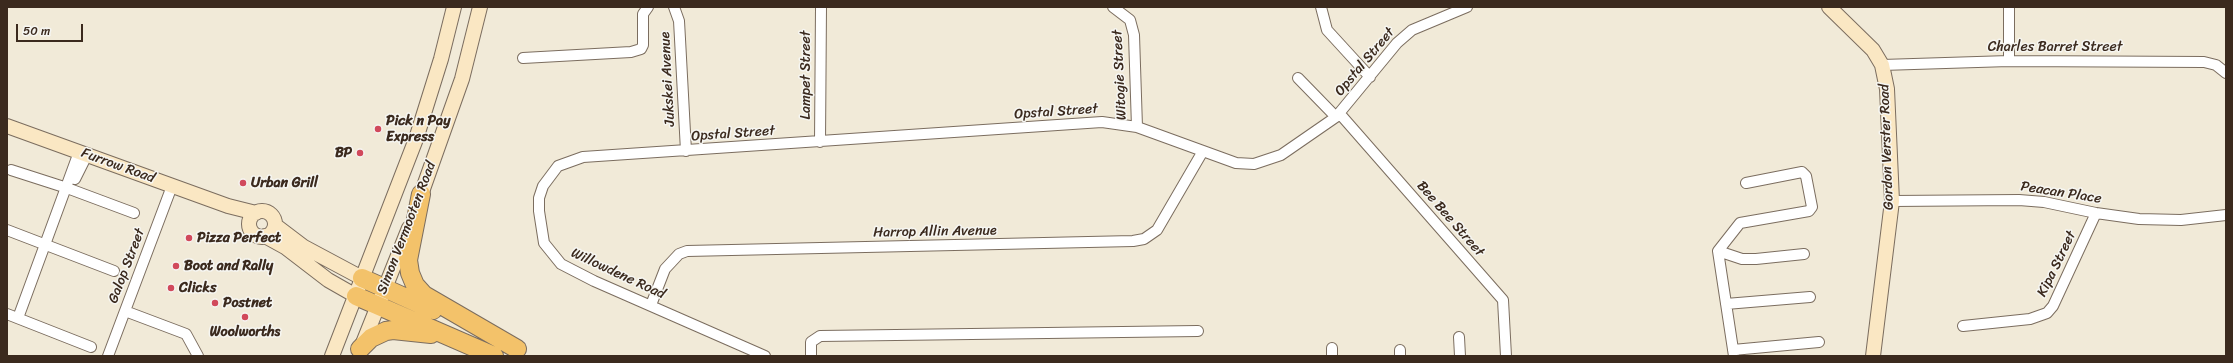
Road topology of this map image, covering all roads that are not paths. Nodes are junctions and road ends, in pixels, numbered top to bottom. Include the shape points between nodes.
1 (454, 7) edge
2 (480, 7) edge
3 (648, 7) edge
4 (674, 7) edge
5 (821, 7) edge
6 (1113, 7) edge
7 (1321, 7) edge
8 (1467, 7) edge
9 (1829, 7) edge
10 (2009, 7) edge
11 (523, 58) dead end
12 (2009, 61) junction
13 (1882, 65) junction
14 (2226, 73) edge
15 (1370, 77) junction
16 (1298, 78) dead end
17 (1338, 116) junction
18 (7, 126) edge
19 (1136, 127) junction
20 (820, 142) junction
21 (686, 151) junction
22 (1203, 151) junction
23 (83, 154) junction
24 (583, 157) joint
25 (11, 170) dead end
26 (1746, 183) dead end
27 (172, 186) junction
28 (68, 189) junction
29 (421, 194) junction
30 (1892, 201) junction
31 (2096, 213) junction
32 (134, 214) dead end
33 (2226, 216) edge
34 (253, 219) junction
35 (275, 225) junction
36 (7, 230) edge
37 (265, 236) junction
38 (48, 245) junction
39 (1718, 251) junction
40 (1804, 254) dead end
41 (114, 271) dead end
42 (362, 278) junction
43 (384, 288) junction
44 (356, 296) junction
45 (1810, 297) dead end
46 (1726, 304) junction
47 (377, 305) junction
48 (651, 305) junction
49 (125, 310) junction
50 (7, 314) edge
51 (20, 319) junction
52 (1963, 326) dead end
53 (1198, 330) dead end
54 (1458, 337) dead end
55 (456, 338) junction
56 (1819, 342) dead end
57 (91, 347) dead end
58 (358, 352) edge
59 (524, 353) edge
60 (1733, 353) edge
61 (108, 356) edge
62 (198, 356) edge
63 (332, 356) edge
64 (494, 356) edge
65 (765, 356) edge
66 (811, 356) edge
67 (1460, 356) edge
68 (1506, 356) edge
69 (1873, 356) edge

1 - 42 street, Simon Vermooten Road via 416,140
2 - 29 street, Simon Vermooten Road via 462,79
3 - 11 street via 644,14 644,45 641,49 631,52
4 - 21 street, Jukskei Avenue via 679,21
5 - 20 street, Lampet Street
6 - 19 street, Witogie Street via 1130,20 1134,35
7 - 15 street via 1327,30
8 - 15 street, Opstal Street via 1412,30
9 - 13 street, Gordon Verster Road via 1869,46
10 - 12 street
12 - 13 street, Charles Barret Street
12 - 14 street, Charles Barret Street via 2204,62 2216,65
13 - 30 street, Gordon Verster Road via 1887,89
15 - 17 street, Opstal Street
16 - 17 street, Bee Bee Street
17 - 22 street, Opstal Street via 1281,155 1254,164 1236,163
17 - 68 street, Bee Bee Street via 1503,300
18 - 23 street, Furrow Road
19 - 20 street, Opstal Street via 1102,122
19 - 22 street, Opstal Street
20 - 21 street, Opstal Street
21 - 24 street, Opstal Street
22 - 48 street, Harrop Allin Avenue via 1157,230 1144,239 687,251 679,254 665,269
23 - 27 street, Furrow Road
23 - 28 street
24 - 48 street, Willowdene Road via 558,166 543,186 539,198 539,211 544,243 561,264
25 - 28 street
26 - 39 street via 1802,172 1806,176 1812,207 1809,211 1740,223
27 - 34 street, Furrow Road via 228,206
27 - 49 street, Galop Street
28 - 32 street
28 - 38 street
29 - 43 street, Simon Vermooten Road
29 - 59 highway via 408,260 415,285 424,295
30 - 31 street, Peacan Place via 2019,200 2044,202
30 - 69 street, Gordon Verster Road
31 - 33 street, Peacan Place via 2139,219 2181,220
31 - 52 street, Kipa Street via 2053,306 2047,313 2030,319
34 - 35 street via 264,211 274,218
34 - 37 street via 254,234
35 - 37 street via 273,231
35 - 42 street via 304,247
36 - 38 street
37 - 44 street via 328,280
38 - 41 street
38 - 51 street
39 - 40 street via 1732,257 1749,259
39 - 46 street
42 - 43 highway
42 - 44 street, Simon Vermooten Road
43 - 47 street, Simon Vermooten Road
43 - 59 highway
44 - 47 highway
44 - 63 street, Simon Vermooten Road
45 - 46 street
46 - 60 street
47 - 55 highway
47 - 58 street, Simon Vermooten Road
48 - 65 street, Willowdene Road
49 - 61 street, Galop Street
49 - 62 street via 186,334
50 - 51 street
51 - 57 street
53 - 66 street via 820,336 812,342
54 - 67 street
55 - 58 highway via 393,330 371,338
55 - 64 highway
56 - 60 street

